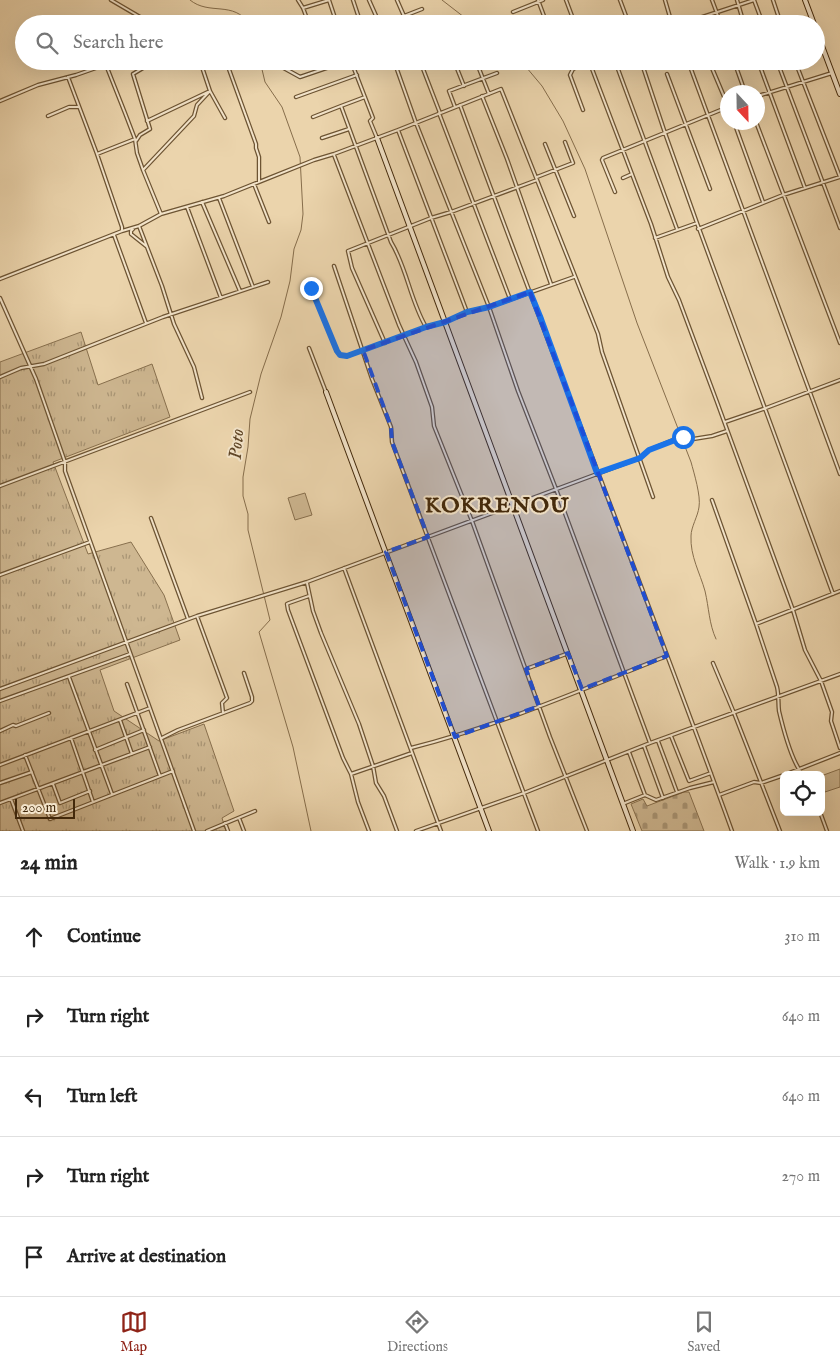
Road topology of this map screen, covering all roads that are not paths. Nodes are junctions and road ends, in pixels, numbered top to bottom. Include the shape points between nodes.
1 (111, 0) edge
2 (298, 0) edge
3 (329, 0) edge
4 (353, 0) edge
5 (369, 0) edge
6 (397, 0) edge
7 (543, 0) edge
8 (566, 0) edge
9 (620, 0) edge
10 (665, 0) edge
11 (712, 0) edge
12 (737, 0) edge
13 (754, 0) edge
14 (773, 0) edge
15 (805, 0) edge
16 (538, 1) edge
17 (739, 6) junction
18 (303, 8) junction
19 (422, 9) dead end
20 (512, 12) dead end
21 (717, 12) junction
22 (137, 15) edge
23 (305, 15) edge
24 (334, 15) edge
25 (358, 15) edge
26 (376, 15) edge
27 (404, 15) edge
28 (407, 15) edge
29 (544, 15) edge
30 (572, 15) edge
31 (626, 15) edge
32 (669, 15) edge
33 (708, 15) edge
34 (718, 15) edge
35 (742, 15) edge
36 (760, 15) edge
37 (778, 15) edge
38 (811, 15) edge
39 (825, 54) edge
40 (90, 70) edge
41 (108, 70) edge
42 (140, 70) edge
43 (203, 70) edge
44 (229, 70) edge
45 (287, 70) edge
46 (321, 70) edge
47 (354, 70) edge
48 (397, 70) edge
49 (423, 70) edge
50 (458, 70) edge
51 (480, 70) edge
52 (572, 70) edge
53 (593, 70) edge
54 (618, 70) edge
55 (644, 70) edge
56 (691, 70) edge
57 (713, 70) edge
58 (737, 70) edge
59 (761, 70) edge
60 (780, 70) edge
61 (798, 70) edge
62 (497, 73) dead end
63 (832, 73) junction
64 (667, 74) dead end
65 (356, 75) junction
66 (68, 77) junction
67 (483, 79) junction
68 (803, 83) junction
69 (743, 85) edge
70 (464, 86) junction
71 (787, 87) junction
72 (720, 88) edge
73 (210, 91) junction
74 (770, 92) junction
75 (489, 94) junction
76 (765, 94) edge
77 (840, 94) edge
78 (482, 96) junction
79 (296, 97) dead end
80 (365, 97) junction
81 (0, 101) edge
82 (459, 105) junction
83 (341, 106) junction
84 (78, 107) junction
85 (455, 107) junction
86 (583, 110) dead end
87 (720, 111) edge
88 (439, 113) junction
89 (48, 116) dead end
90 (708, 116) junction
91 (313, 117) dead end
92 (225, 118) dead end
93 (146, 121) junction
94 (416, 123) junction
95 (687, 125) junction
96 (350, 129) junction
97 (398, 130) junction
98 (737, 130) edge
99 (759, 130) edge
100 (665, 133) junction
101 (322, 138) dead end
102 (377, 138) junction
103 (135, 139) junction
104 (565, 142) dead end
105 (644, 142) junction
106 (136, 144) junction
107 (545, 144) dead end
108 (356, 146) junction
109 (624, 150) junction
110 (97, 154) junction
111 (334, 154) junction
112 (143, 170) junction
113 (556, 170) junction
114 (632, 174) junction
115 (840, 177) edge
116 (537, 178) junction
117 (623, 178) dead end
118 (259, 182) junction
119 (822, 183) junction
120 (254, 184) junction
121 (516, 187) junction
122 (805, 188) junction
123 (710, 189) dead end
124 (614, 192) dead end
125 (783, 195) junction
126 (493, 196) junction
127 (218, 198) junction
128 (202, 202) junction
129 (763, 202) junction
130 (474, 204) junction
131 (187, 206) junction
132 (742, 211) junction
133 (451, 212) junction
134 (161, 214) junction
135 (574, 216) dead end
136 (431, 218) junction
137 (269, 222) dead end
138 (697, 223) junction
139 (139, 226) junction
140 (134, 227) junction
141 (410, 227) junction
142 (840, 228) edge
143 (677, 229) junction
144 (698, 229) junction
145 (122, 231) junction
146 (114, 235) junction
147 (389, 235) junction
148 (656, 238) junction
149 (367, 243) junction
150 (146, 246) junction
151 (334, 266) dead end
152 (574, 277) junction
153 (0, 279) edge
154 (268, 282) dead end
155 (551, 285) junction
156 (253, 287) junction
157 (311, 288) dead end
158 (240, 291) junction
159 (530, 292) junction
160 (0, 298) edge
161 (221, 298) junction
162 (510, 299) junction
163 (489, 307) junction
164 (467, 312) junction
165 (170, 314) junction
166 (445, 322) junction
167 (146, 324) junction
168 (426, 327) junction
169 (405, 336) junction
170 (840, 342) edge
171 (385, 343) junction
172 (309, 348) dead end
173 (363, 350) junction
174 (29, 367) junction
175 (0, 377) edge
176 (840, 380) edge
177 (810, 391) junction
178 (250, 392) dead end
179 (326, 392) joint
180 (202, 398) dead end
181 (766, 408) junction
182 (724, 422) junction
183 (727, 431) junction
184 (640, 458) junction
185 (65, 462) junction
186 (597, 473) junction
187 (840, 474) edge
188 (0, 486) edge
189 (556, 489) junction
190 (653, 497) dead end
191 (712, 500) dead end
192 (513, 505) junction
193 (151, 518) dead end
194 (472, 521) junction
195 (428, 536) junction
196 (90, 542) junction
197 (386, 552) junction
198 (344, 568) junction
199 (0, 575) edge
200 (307, 582) junction
201 (840, 591) edge
202 (834, 594) junction
203 (309, 596) junction
204 (793, 610) junction
205 (197, 616) junction
206 (188, 619) junction
207 (756, 624) junction
208 (126, 642) junction
209 (568, 653) junction
210 (130, 654) junction
211 (667, 656) junction
212 (713, 663) dead end
213 (526, 669) junction
214 (244, 673) dead end
215 (624, 673) junction
216 (840, 674) edge
217 (68, 676) junction
218 (821, 681) junction
219 (127, 684) dead end
220 (0, 689) edge
221 (582, 689) junction
222 (779, 696) junction
223 (0, 701) edge
224 (539, 706) junction
225 (150, 708) junction
226 (49, 713) dead end
227 (138, 713) junction
228 (223, 713) junction
229 (734, 713) junction
230 (120, 720) junction
231 (497, 722) junction
232 (694, 728) junction
233 (144, 730) junction
234 (0, 731) edge
235 (88, 731) junction
236 (671, 736) junction
237 (126, 737) junction
238 (455, 737) junction
239 (71, 738) junction
240 (161, 738) junction
241 (658, 740) junction
242 (650, 743) junction
243 (644, 746) junction
244 (150, 747) junction
245 (411, 748) junction
246 (840, 748) edge
247 (95, 750) junction
248 (629, 752) junction
249 (412, 753) junction
250 (840, 753) edge
251 (132, 754) junction
252 (26, 755) junction
253 (608, 760) junction
254 (0, 765) edge
255 (101, 766) junction
256 (373, 766) junction
257 (799, 770) junction
258 (173, 771) junction
259 (796, 771) edge
260 (32, 772) junction
261 (83, 772) junction
262 (711, 773) junction
263 (351, 774) junction
264 (160, 776) junction
265 (566, 776) junction
266 (780, 776) edge
267 (714, 782) junction
268 (0, 783) edge
269 (52, 783) junction
270 (761, 783) junction
271 (38, 789) junction
272 (90, 792) junction
273 (677, 792) junction
274 (524, 793) junction
275 (112, 794) junction
276 (645, 795) junction
277 (719, 796) junction
278 (663, 798) junction
279 (11, 799) junction
280 (93, 802) junction
281 (0, 803) edge
282 (623, 804) junction
283 (481, 808) junction
284 (255, 811) dead end
285 (821, 816) edge
286 (239, 818) junction
287 (438, 822) junction
288 (225, 823) junction
289 (631, 830) edge
290 (23, 831) edge
291 (194, 831) edge
292 (207, 831) edge
293 (228, 831) edge
294 (244, 831) edge
295 (369, 831) edge
296 (397, 831) edge
297 (416, 831) edge
298 (441, 831) edge
299 (489, 831) edge
300 (538, 831) edge
301 (587, 831) edge
302 (732, 831) edge
303 (780, 831) edge
304 (827, 831) edge

1 - 22 street
2 - 18 street
3 - 18 street
3 - 24 street
4 - 25 street
5 - 26 street
6 - 27 street
7 - 16 street
8 - 30 street
9 - 31 street
10 - 32 street
11 - 21 street
12 - 17 street
13 - 17 street
13 - 36 street
14 - 37 street
15 - 38 street
16 - 20 street
16 - 29 street
17 - 21 street
17 - 35 street
18 - 23 street
19 - 28 street
21 - 33 street
21 - 34 street
39 - 63 street
40 - 66 street
41 - 103 street
42 - 93 street via 133,74
43 - 73 street
44 - 118 street via 256,144
45 - 46 street via 300,77
47 - 65 street
48 - 94 street
49 - 88 street
50 - 70 street
51 - 67 street
52 - 86 street via 570,75
53 - 109 street
54 - 105 street
55 - 100 street
56 - 90 street
57 - 72 street
58 - 69 street
59 - 74 street
60 - 71 street
61 - 68 street
62 - 67 street
63 - 68 street
63 - 77 street
64 - 95 street
65 - 79 street
65 - 80 street
66 - 81 street
66 - 84 street
67 - 70 street
67 - 75 street
68 - 71 street
68 - 115 street
70 - 85 street via 449,91
71 - 74 street
71 - 119 street
73 - 92 street
73 - 93 street
73 - 112 street via 198,105 194,116
74 - 76 street
74 - 122 street
75 - 78 street
75 - 116 street via 501,89
78 - 82 street
78 - 121 street
80 - 83 street
80 - 102 street
82 - 85 street
82 - 126 street
83 - 91 street
83 - 96 street
84 - 89 street via 69,107
84 - 110 street
85 - 88 street
87 - 90 street
88 - 94 street
88 - 130 street
90 - 95 street
90 - 132 street
93 - 106 street via 150,129 140,135
94 - 97 street
94 - 133 street
95 - 100 street
95 - 123 street
96 - 101 street
96 - 108 street
97 - 102 street
97 - 136 street
98 - 129 street
99 - 125 street
100 - 105 street
100 - 138 street
102 - 108 street
102 - 141 street
103 - 106 street
103 - 110 street
104 - 113 street via 573,163
105 - 109 street
105 - 143 street
106 - 112 street
107 - 113 street
108 - 111 street
108 - 147 street
109 - 114 street
109 - 124 street via 602,160
110 - 145 street
111 - 118 street
111 - 149 street
112 - 134 street
113 - 116 street
113 - 135 street
114 - 117 street
114 - 148 street
115 - 119 street
116 - 121 street
116 - 152 street
118 - 120 street
119 - 122 street
119 - 142 street
120 - 127 street
120 - 137 street
121 - 126 street
121 - 155 street
122 - 125 street
125 - 129 street
125 - 170 street
126 - 130 street
126 - 159 street
127 - 128 street
127 - 156 street
128 - 131 street
128 - 158 street
129 - 132 street
130 - 133 street
130 - 162 street
131 - 134 street
131 - 161 street
132 - 144 street
132 - 177 street
133 - 136 street
133 - 163 street
134 - 139 street
136 - 141 street
136 - 164 street
138 - 143 street
138 - 144 street
139 - 140 street
139 - 150 street
140 - 145 street
140 - 150 street via 132,234
141 - 147 street
141 - 166 street
143 - 148 street
144 - 181 street
145 - 146 street
146 - 153 street
146 - 167 street
147 - 149 street
147 - 168 street
148 - 182 street
149 - 169 street
149 - 171 street via 348,251 352,268
150 - 165 street
151 - 173 street
152 - 155 street
152 - 184 street via 598,334
154 - 156 street
155 - 159 street
156 - 158 street
157 - 173 street via 338,353 347,356
158 - 161 street
159 - 162 street
159 - 186 street
160 - 174 street
161 - 165 street
162 - 163 street
163 - 164 street
163 - 189 street
164 - 166 street
165 - 167 street
165 - 180 street via 194,367
166 - 168 street
166 - 192 street
167 - 174 street
168 - 169 street
169 - 171 street
169 - 194 street via 432,407 434,426
171 - 173 street
172 - 179 street
173 - 195 street via 391,427 392,442
174 - 175 street
174 - 185 street
176 - 177 street
177 - 181 street
177 - 187 street
178 - 185 street
179 - 197 street
181 - 182 street
181 - 202 street
182 - 183 street
183 - 184 street via 694,440 678,438 649,450
183 - 204 street
184 - 186 street
184 - 190 street
185 - 188 street
185 - 196 street via 64,471
186 - 189 street
186 - 211 street
189 - 192 street
189 - 215 street
191 - 207 street
192 - 194 street
192 - 209 street
193 - 206 street
194 - 195 street
194 - 213 street
195 - 197 street
195 - 231 street
196 - 199 street
196 - 208 street
197 - 198 street
197 - 238 street
198 - 200 street
198 - 245 street
200 - 203 street
200 - 205 street
201 - 202 street
202 - 204 street
203 - 256 street
203 - 263 street via 287,604 288,610
204 - 207 street
204 - 218 street via 805,650
205 - 206 street
205 - 228 street via 227,698 222,703
206 - 208 street
207 - 222 street
208 - 210 street
208 - 220 street
209 - 213 street
209 - 221 street
210 - 217 street
210 - 225 street
211 - 215 street
211 - 232 street
212 - 229 street
213 - 224 street
214 - 228 street via 252,701
215 - 221 street
215 - 242 street
216 - 218 street
217 - 223 street
217 - 235 street
218 - 222 street
218 - 246 street
219 - 227 street
221 - 224 street
221 - 253 street
222 - 229 street
222 - 257 street via 779,711
224 - 231 street
224 - 265 street
225 - 227 street
225 - 240 street
226 - 234 street
227 - 230 street
227 - 233 street
228 - 240 street
229 - 232 street
229 - 270 street
230 - 235 street
230 - 237 street
231 - 238 street
231 - 274 street
232 - 236 street
232 - 262 street
233 - 237 street
233 - 244 street
235 - 239 street
235 - 247 street
236 - 241 street
236 - 262 street via 689,781
237 - 247 street
237 - 251 street
238 - 245 street
238 - 283 street
239 - 252 street
239 - 261 street
240 - 258 street
241 - 242 street
241 - 273 street
242 - 243 street
243 - 248 street
243 - 278 street
244 - 251 street
244 - 264 street
245 - 249 street
247 - 255 street
248 - 253 street
248 - 276 street
249 - 256 street
249 - 287 street
250 - 257 street
251 - 255 street
252 - 254 street
252 - 260 street
253 - 265 street
253 - 282 street
255 - 261 street
255 - 275 street
256 - 263 street
256 - 296 street via 376,783
257 - 259 street
258 - 264 street
258 - 291 street
260 - 268 street
260 - 271 street
261 - 269 street
261 - 272 street
262 - 267 street
263 - 295 street
264 - 275 street
265 - 274 street
265 - 301 street
266 - 270 street
267 - 273 street
267 - 277 street
269 - 271 street
269 - 272 street via 60,803
270 - 277 street via 754,782
270 - 303 street
271 - 279 street
271 - 280 street via 50,819
272 - 280 street
273 - 278 street
274 - 283 street
274 - 300 street
275 - 280 street
276 - 278 street via 656,800
276 - 282 street
277 - 302 street
279 - 281 street
279 - 290 street
282 - 289 street
283 - 287 street
283 - 299 street
284 - 286 street
285 - 304 street
286 - 288 street
286 - 294 street
287 - 297 street
287 - 298 street
288 - 292 street
288 - 293 street

